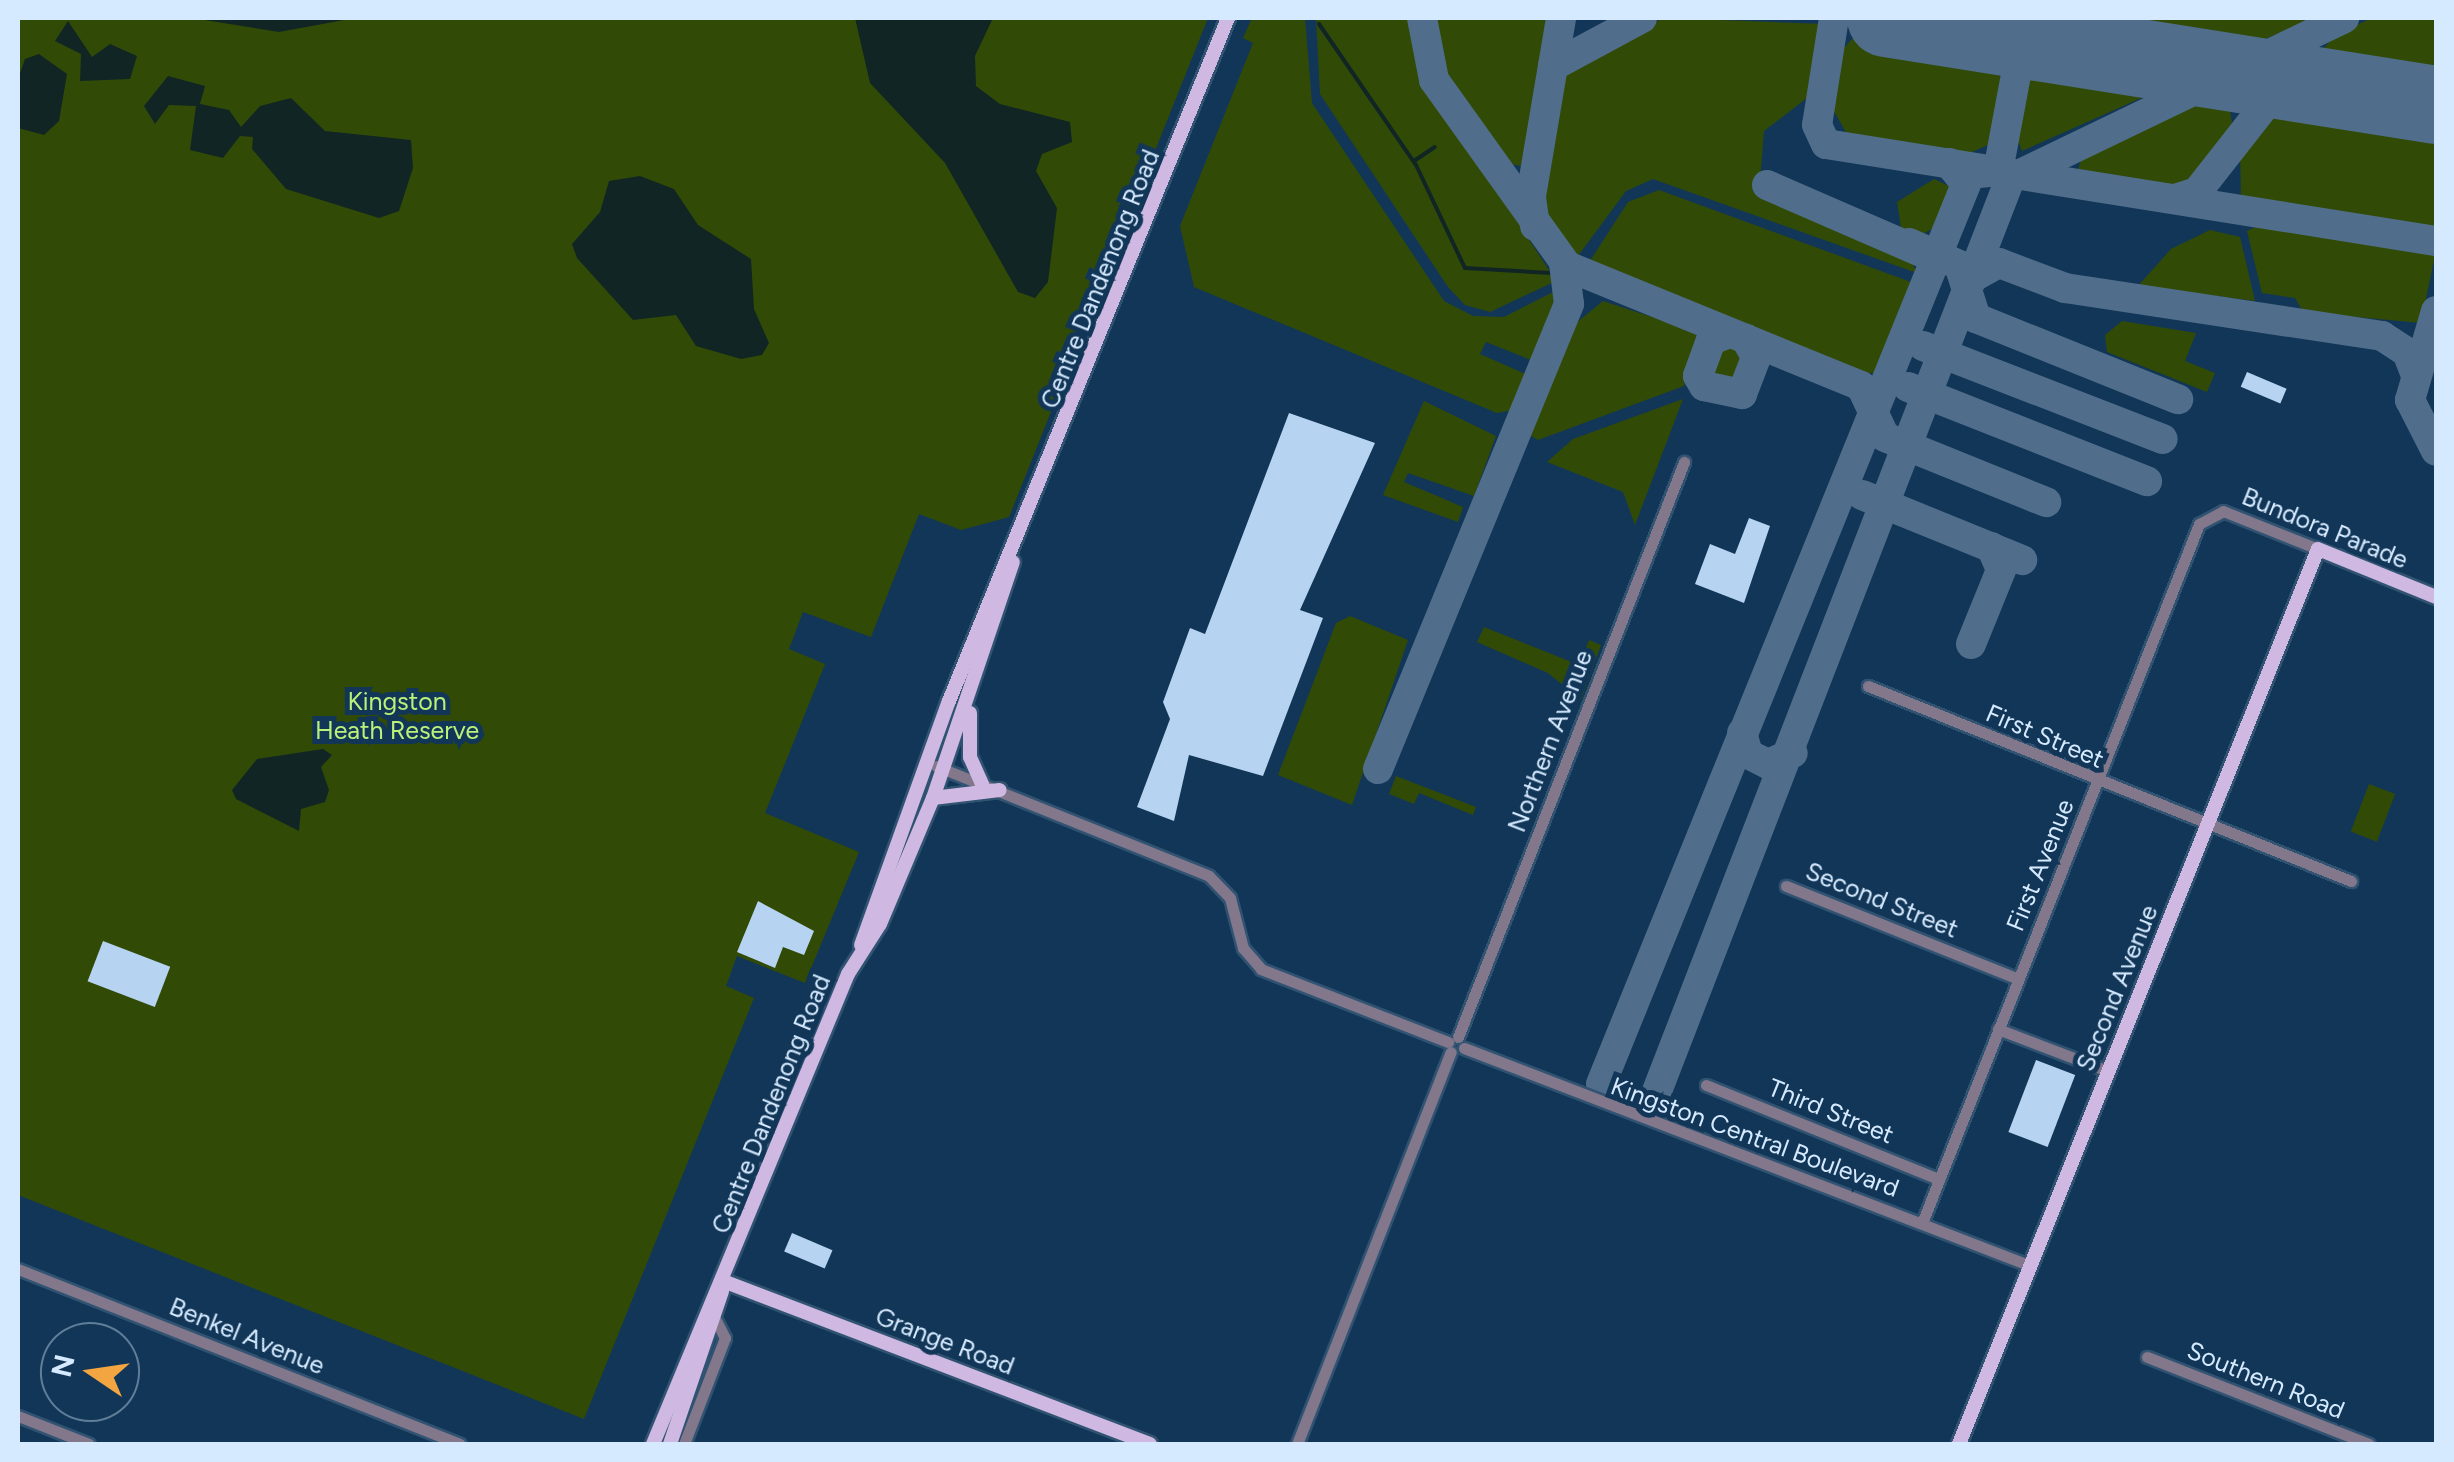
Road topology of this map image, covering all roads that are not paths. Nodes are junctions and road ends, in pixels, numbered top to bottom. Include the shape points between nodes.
1 (1228, 18) edge
2 (1684, 462) dead end
3 (2200, 524) joint
4 (2318, 549) junction
5 (1014, 556) junction
6 (2436, 597) edge
7 (1868, 686) dead end
8 (971, 702) junction
9 (927, 762) junction
10 (944, 769) junction
11 (2097, 782) junction
12 (982, 784) junction
13 (1000, 790) junction
14 (933, 798) junction
15 (2206, 824) junction
16 (2351, 881) dead end
17 (1786, 886) dead end
18 (862, 945) junction
19 (2018, 980) junction
20 (1998, 1029) junction
21 (1455, 1045) junction
22 (2108, 1071) junction
23 (1706, 1085) dead end
24 (1939, 1179) junction
25 (1922, 1223) junction
26 (2031, 1266) junction
27 (18, 1270) edge
28 (723, 1281) junction
29 (716, 1320) junction
30 (2146, 1357) dead end
31 (18, 1416) edge
32 (88, 1444) edge
33 (460, 1444) edge
34 (653, 1444) edge
35 (670, 1444) edge
36 (684, 1444) edge
37 (1150, 1444) edge
38 (1297, 1444) edge
39 (1960, 1444) edge
40 (2369, 1444) edge

1 - 5 main road, Centre Dandenong Road
2 - 21 street, Northern Avenue
3 - 4 street, Bundora Parade via 2223,511
3 - 11 street, First Avenue
4 - 6 main road, Bundora Parade
4 - 15 main road, Second Avenue
5 - 8 main road, Centre Dandenong Road
5 - 9 main road, Centre Dandenong Road
7 - 11 street, First Street
8 - 10 main road, Centre Dandenong Road
8 - 12 main road via 970,757
9 - 10 street, Kingston Central Boulevard
9 - 18 main road, Centre Dandenong Road
10 - 12 street, Kingston Central Boulevard
10 - 14 main road, Centre Dandenong Road
11 - 15 street, First Street
11 - 19 street, First Avenue
12 - 13 street, Kingston Central Boulevard
13 - 14 main road
13 - 21 street, Kingston Central Boulevard via 1214,879 1230,898 1244,948 1267,972
14 - 18 main road, Centre Dandenong Road via 880,924
15 - 16 street, First Street
15 - 22 main road, Second Avenue
17 - 19 street, Second Street
18 - 28 main road, Centre Dandenong Road
19 - 20 street, First Avenue
20 - 22 street
20 - 24 street, First Avenue
21 - 25 street, Kingston Central Boulevard
21 - 38 street, Northern Avenue
22 - 26 main road, Second Avenue
23 - 24 street, Third Street
24 - 25 street, First Avenue
25 - 26 street, Kingston Central Boulevard
26 - 39 main road, Second Avenue
27 - 33 street, Benkel Avenue
28 - 29 main road, Centre Dandenong Road
28 - 34 main road, Centre Dandenong Road
28 - 37 main road, Grange Road
29 - 35 main road, Centre Dandenong Road
29 - 36 street, Centre Dandenong Road via 722,1348
30 - 40 street, Southern Road
31 - 32 street

